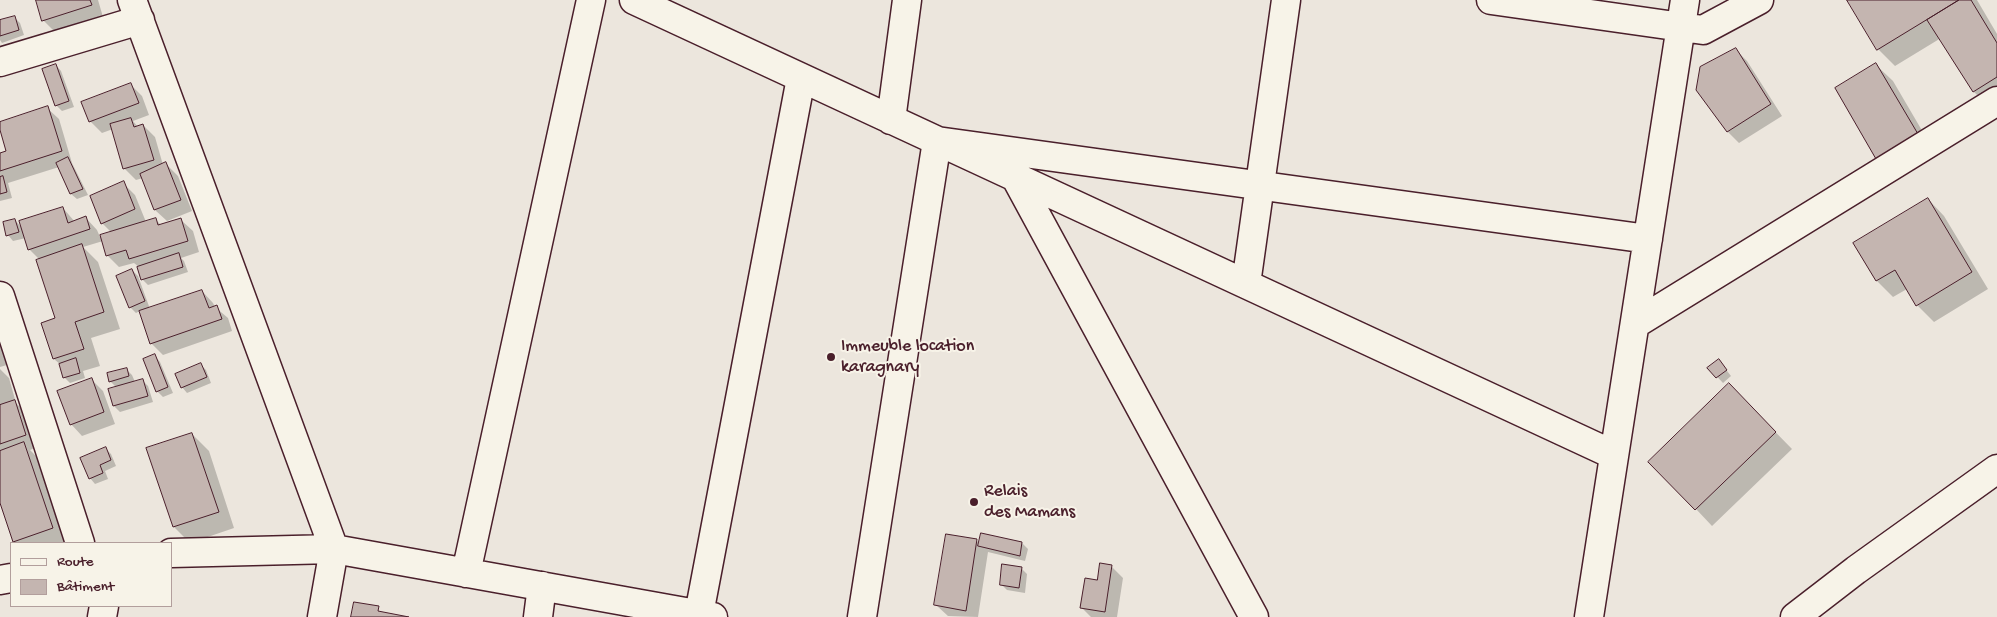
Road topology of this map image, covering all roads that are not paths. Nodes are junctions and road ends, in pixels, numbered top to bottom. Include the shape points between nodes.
1 (592, 0) edge
2 (634, 0) edge
3 (908, 0) edge
4 (1286, 0) edge
5 (1491, 0) edge
6 (1685, 0) edge
7 (1759, 0) edge
8 (136, 10) edge
9 (688, 12) edge
10 (1680, 27) junction
11 (0, 62) edge
12 (801, 78) junction
13 (1997, 101) edge
14 (891, 120) junction
15 (937, 141) junction
16 (1016, 178) junction
17 (1260, 186) junction
18 (1648, 240) junction
19 (1246, 284) junction
20 (0, 296) edge
21 (1634, 324) junction
22 (1614, 455) junction
23 (1997, 469) edge
24 (80, 542) edge
25 (334, 549) junction
26 (172, 553) edge
27 (466, 573) junction
28 (542, 586) junction
29 (706, 616) edge
30 (322, 617) edge
31 (538, 617) edge
32 (862, 617) edge
33 (1254, 617) edge
34 (1589, 617) edge
35 (1795, 617) edge

1 - 27 street
2 - 9 street
3 - 14 street
4 - 17 street
5 - 10 street
6 - 10 street
7 - 10 street via 1703,30
8 - 11 street
8 - 25 street
9 - 12 street
10 - 18 street
12 - 14 street
12 - 29 street
13 - 21 street
14 - 15 street
15 - 16 street
15 - 17 street
15 - 32 street
16 - 19 street
16 - 33 street
17 - 18 street
17 - 19 street
18 - 21 street
19 - 22 street
20 - 24 street
21 - 22 street
22 - 34 street
23 - 35 street
25 - 26 street
25 - 27 street
25 - 30 street
27 - 28 street
28 - 29 street
28 - 31 street

